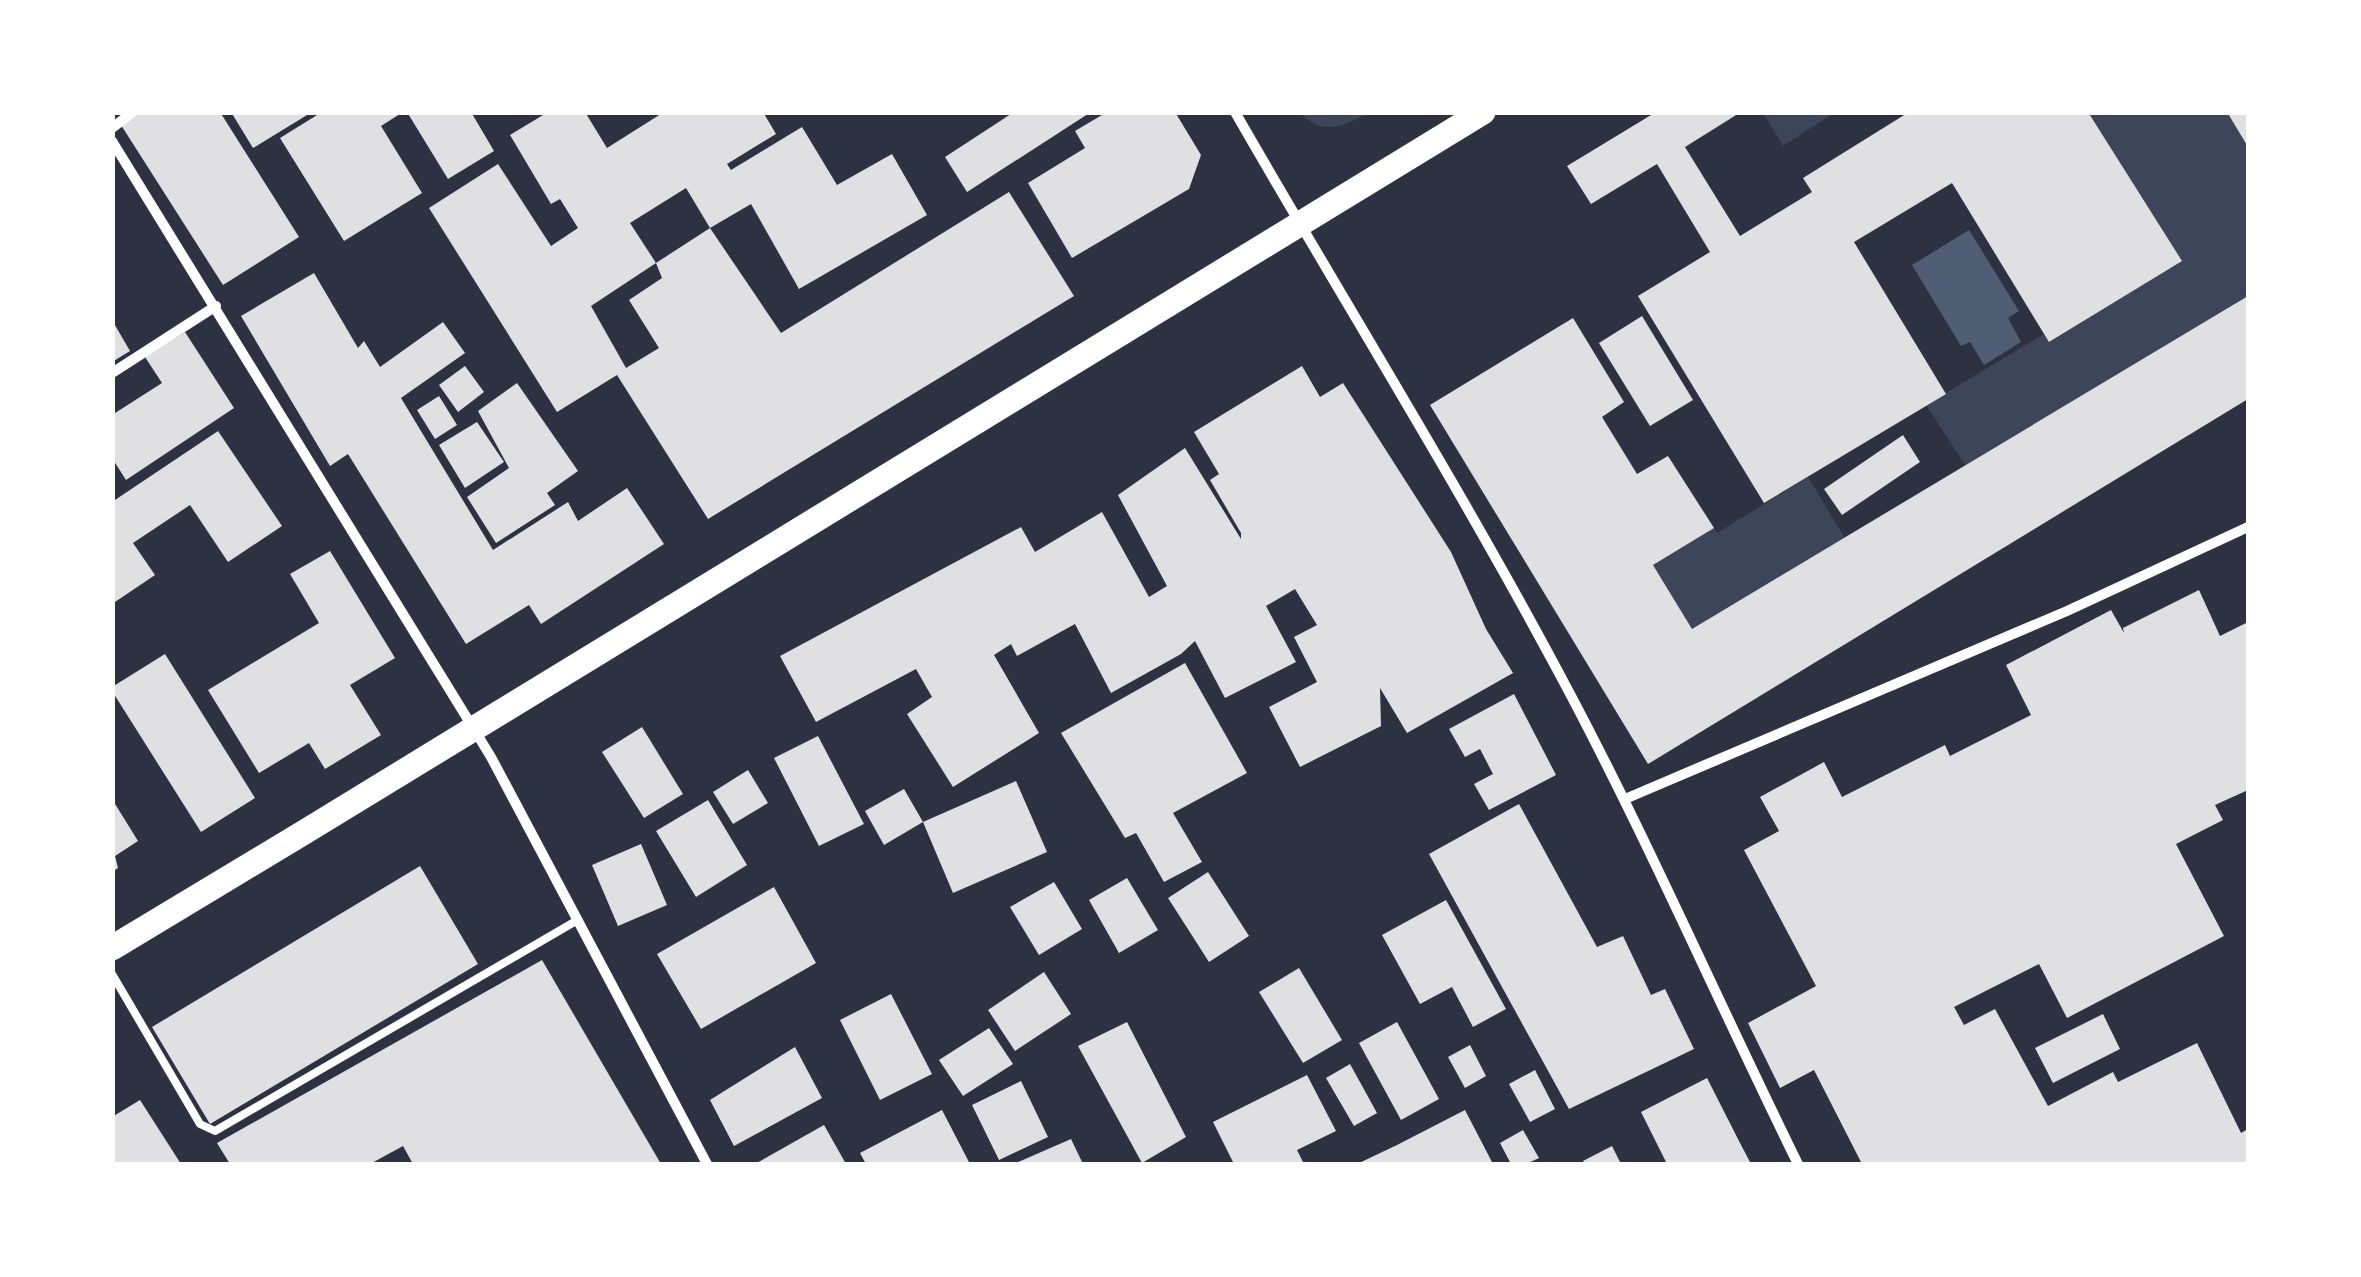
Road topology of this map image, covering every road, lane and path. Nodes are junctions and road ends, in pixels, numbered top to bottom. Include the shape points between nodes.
1 (132, 112) edge
2 (1236, 112) edge
3 (1483, 112) edge
4 (112, 128) edge
5 (112, 141) edge
6 (1299, 222) junction
7 (216, 306) junction
8 (112, 373) edge
9 (2248, 526) edge
10 (474, 731) junction
11 (1625, 800) junction
12 (576, 921) junction
13 (112, 948) edge
14 (112, 974) edge
15 (707, 1164) edge
16 (1798, 1164) edge

1 - 4 street
2 - 6 street
3 - 6 main road
5 - 7 street
6 - 10 main road
6 - 11 street via 1476,524
7 - 8 street
7 - 10 street
9 - 11 street
10 - 12 street
10 - 13 main road
11 - 16 street
12 - 14 lane via 215,1131 200,1124
12 - 15 street

